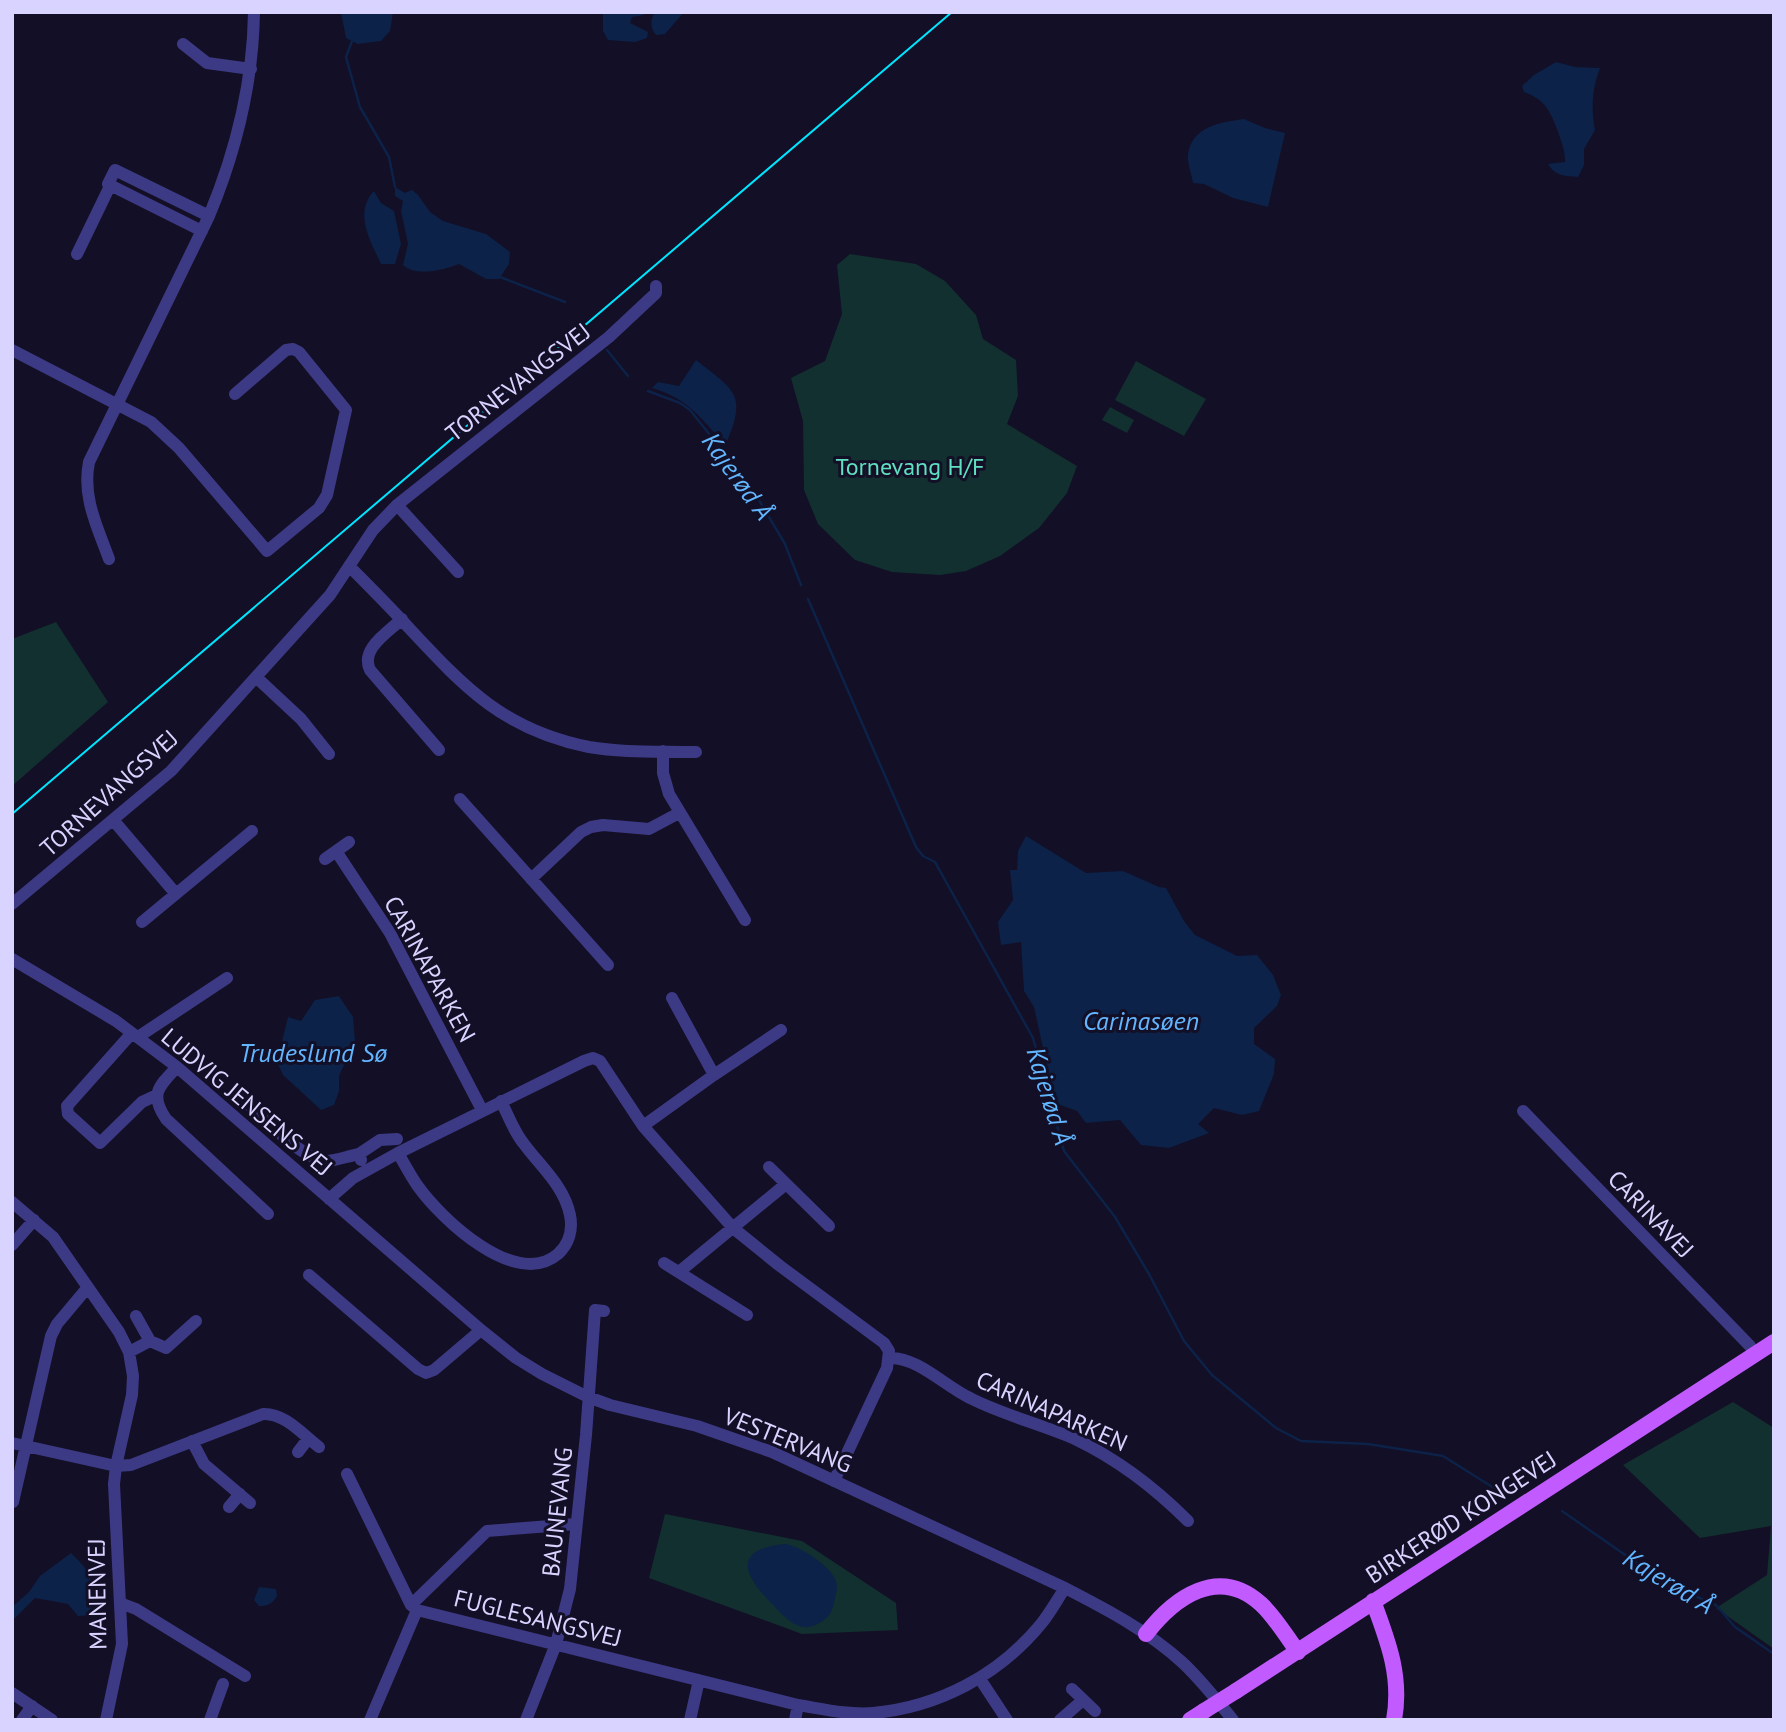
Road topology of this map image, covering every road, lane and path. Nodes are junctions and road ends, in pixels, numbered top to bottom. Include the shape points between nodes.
1 (254, 12) edge
2 (183, 44) dead end
3 (251, 69) junction
4 (110, 186) junction
5 (209, 216) junction
6 (202, 231) junction
7 (77, 254) dead end
8 (656, 286) dead end
9 (12, 350) edge
10 (234, 394) dead end
11 (117, 403) junction
12 (397, 505) junction
13 (108, 559) dead end
14 (349, 566) junction
15 (458, 572) dead end
16 (402, 619) junction
17 (257, 678) junction
18 (439, 750) dead end
19 (663, 751) junction
20 (696, 752) dead end
21 (329, 754) dead end
22 (460, 799) dead end
23 (679, 813) junction
24 (114, 821) junction
25 (252, 831) dead end
26 (349, 842) dead end
27 (337, 851) junction
28 (325, 859) dead end
29 (531, 879) junction
30 (176, 894) junction
31 (12, 904) edge
32 (745, 920) dead end
33 (142, 922) dead end
34 (12, 959) edge
35 (608, 965) dead end
36 (226, 978) dead end
37 (672, 998) dead end
38 (781, 1030) dead end
39 (135, 1035) junction
40 (177, 1067) junction
41 (714, 1075) junction
42 (157, 1096) junction
43 (501, 1101) junction
44 (247, 1103) dead end
45 (482, 1110) junction
46 (1523, 1111) dead end
47 (643, 1126) junction
48 (397, 1146) junction
49 (359, 1154) junction
50 (769, 1167) dead end
51 (366, 1170) junction
52 (786, 1184) junction
53 (330, 1199) junction
54 (12, 1202) edge
55 (268, 1214) dead end
56 (34, 1220) junction
57 (829, 1226) dead end
58 (733, 1228) junction
59 (12, 1245) edge
60 (664, 1263) dead end
61 (679, 1272) junction
62 (309, 1275) dead end
63 (88, 1287) junction
64 (604, 1311) dead end
65 (747, 1315) dead end
66 (136, 1316) dead end
67 (196, 1321) dead end
68 (481, 1330) junction
69 (150, 1341) junction
70 (1774, 1342) edge
71 (1753, 1350) junction
72 (130, 1352) junction
73 (890, 1358) junction
74 (588, 1397) junction
75 (192, 1441) junction
76 (19, 1445) edge
77 (298, 1452) dead end
78 (116, 1466) junction
79 (347, 1474) dead end
80 (834, 1481) junction
81 (240, 1494) junction
82 (13, 1502) edge
83 (250, 1503) dead end
84 (229, 1507) dead end
85 (1188, 1521) dead end
86 (576, 1524) junction
87 (1065, 1588) junction
88 (1373, 1601) junction
89 (120, 1603) junction
90 (414, 1607) junction
91 (1146, 1634) junction
92 (556, 1644) junction
93 (1298, 1652) junction
94 (245, 1676) dead end
95 (980, 1679) junction
96 (699, 1680) junction
97 (223, 1684) dead end
98 (1073, 1689) dead end
99 (12, 1693) edge
100 (1083, 1699) junction
101 (798, 1705) junction
102 (32, 1706) junction
103 (1095, 1711) dead end
104 (1197, 1715) edge
105 (22, 1720) edge
106 (52, 1720) edge
107 (106, 1720) edge
108 (210, 1720) edge
109 (370, 1720) edge
110 (526, 1720) edge
111 (690, 1720) edge
112 (795, 1720) edge
113 (1007, 1720) edge
114 (1060, 1720) edge
115 (1233, 1720) edge
116 (1394, 1720) edge

1 - 3 street
2 - 3 street via 207,63
3 - 5 street via 234,150
4 - 5 street via 115,170
4 - 6 street
4 - 7 street
5 - 6 street
6 - 11 street
8 - 12 street, TORNEVANGSVEJ via 656,293 609,337
9 - 11 street
10 - 11 street via 293,349 346,410 327,495 319,508 267,551 179,448 151,422
11 - 13 street via 89,462 85,481
12 - 14 street, TORNEVANGSVEJ
12 - 15 street
14 - 16 street
14 - 17 street, TORNEVANGSVEJ via 330,595
16 - 18 street via 370,649 367,663
16 - 19 street via 458,680 508,718 563,741
17 - 21 street via 301,719
17 - 24 street, TORNEVANGSVEJ via 171,771
19 - 20 street
19 - 23 street via 665,784
22 - 29 street
23 - 29 street via 649,829 591,827
23 - 32 street
24 - 30 street
24 - 31 street, TORNEVANGSVEJ
25 - 30 street
26 - 27 street
27 - 28 street
27 - 45 street, CARINAPARKEN via 390,933
29 - 35 street
30 - 33 street
34 - 39 street, LUDVIG JENSENS VEJ
36 - 39 street, LUDVIG JENSENS VEJ
37 - 41 street
38 - 41 street
39 - 40 street, LUDVIG JENSENS VEJ
39 - 42 street, LUDVIG JENSENS VEJ via 67,1106 68,1114 100,1143 142,1102
40 - 42 street
40 - 53 street, LUDVIG JENSENS VEJ
41 - 47 street
42 - 55 street via 157,1106 166,1119
43 - 45 street
43 - 47 street via 593,1058 605,1066
43 - 48 street via 522,1142 567,1203 571,1233 553,1258 537,1264 515,1263 476,1243 425,1195
44 - 49 street via 317,1160 328,1162
45 - 48 street
46 - 71 street, CARINAVEJ
47 - 58 street
48 - 49 street via 380,1140
48 - 51 street
49 - 51 street
50 - 52 street
51 - 53 street
52 - 57 street
52 - 58 street
53 - 68 street, VESTERVANG
54 - 56 street
56 - 59 street
56 - 63 street via 53,1237
58 - 61 street
58 - 73 street via 884,1343
60 - 61 street
61 - 65 street
62 - 68 street via 426,1373
63 - 72 street
63 - 76 street via 51,1336
64 - 74 street, BAUNEVANG via 594,1310
66 - 69 street
67 - 69 street via 166,1348
68 - 74 street, VESTERVANG via 516,1358
69 - 72 street
70 - 71 main road, BIRKERØD KONGEVEJ
71 - 88 main road, BIRKERØD KONGEVEJ
72 - 78 street, MANENVEJ via 132,1395
73 - 80 street
73 - 85 street, CARINAPARKEN via 909,1360 974,1401 1101,1452 1146,1482
74 - 80 street, VESTERVANG via 696,1426 772,1452
74 - 86 street, BAUNEVANG
75 - 77 street via 272,1413 314,1443
75 - 78 street via 131,1465
75 - 81 street via 204,1464
76 - 78 street
76 - 82 street
78 - 89 street, MANENVEJ
79 - 90 street
80 - 87 street, VESTERVANG
81 - 83 street
81 - 84 street
86 - 90 street via 487,1531
86 - 92 street, BAUNEVANG via 570,1589
87 - 91 street, VESTERVANG
87 - 95 street, FUGLESANGSVEJ via 1014,1653
88 - 93 main road, BIRKERØD KONGEVEJ
88 - 116 main road via 1397,1678
89 - 94 street
89 - 107 street, MANENVEJ via 122,1644
90 - 92 street, FUGLESANGSVEJ
90 - 109 street
91 - 93 main road via 1184,1597 1207,1589 1231,1589 1260,1602
91 - 115 street, VESTERVANG via 1182,1662
92 - 96 street, FUGLESANGSVEJ
92 - 110 street, BAUNEVANG
93 - 104 main road, BIRKERØD KONGEVEJ, bridge
95 - 101 street, FUGLESANGSVEJ via 942,1698 907,1708 859,1713
95 - 113 street
96 - 101 street, FUGLESANGSVEJ
96 - 111 street
97 - 108 street
98 - 100 street
99 - 102 street
100 - 103 street
100 - 114 street
101 - 112 street
102 - 105 street
102 - 106 street

